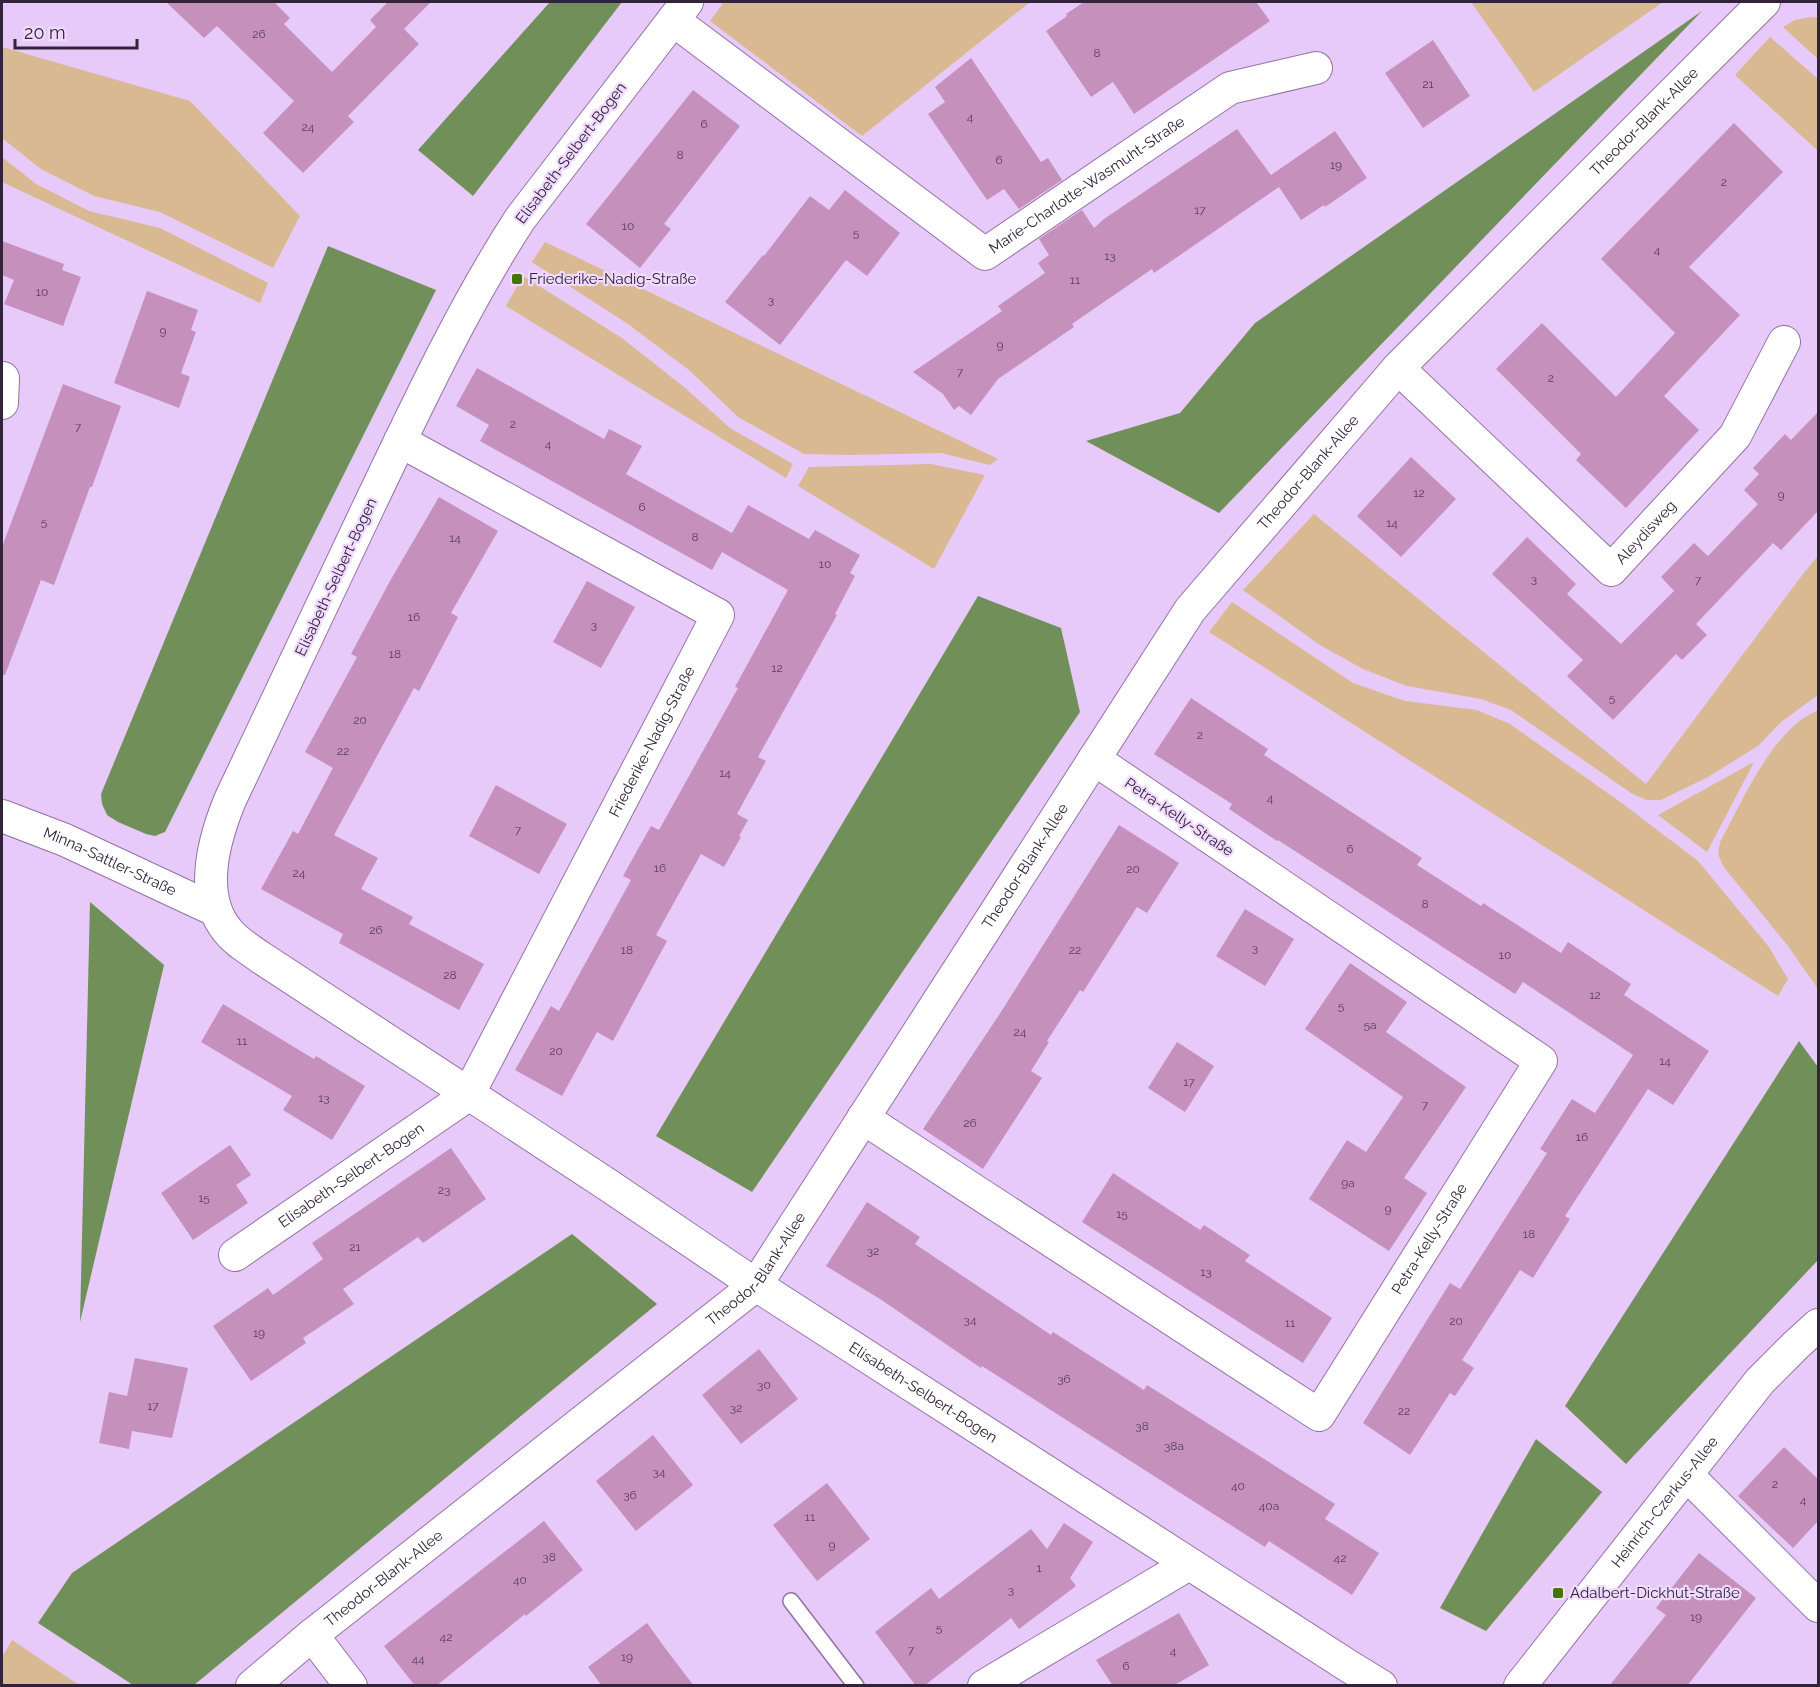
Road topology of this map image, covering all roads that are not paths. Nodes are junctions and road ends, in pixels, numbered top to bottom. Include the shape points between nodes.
1 (1764, 2) edge
2 (680, 11) edge
3 (1316, 68) dead end
4 (1785, 342) dead end
5 (1398, 368) junction
6 (400, 441) junction
7 (1094, 759) junction
8 (2, 816) edge
9 (215, 910) junction
10 (468, 1095) junction
11 (863, 1118) junction
12 (235, 1255) dead end
13 (756, 1285) junction
14 (1818, 1325) edge
15 (1687, 1474) junction
16 (1189, 1564) junction
17 (791, 1601) dead end
18 (1818, 1606) edge
19 (312, 1635) junction
20 (252, 1686) edge
21 (351, 1686) edge
22 (856, 1686) edge
23 (984, 1686) edge
24 (1381, 1686) edge
25 (1520, 1686) edge

1 - 5 street, Theodor-Blank-Allee
2 - 3 street, Marie-Charlotte-Wasmuht-Straße via 985,255 1230,88
2 - 6 street, Elisabeth-Selbert-Bogen via 514,227 463,316
4 - 5 street, Aleydisweg via 1735,436 1611,570
5 - 7 street, Theodor-Blank-Allee via 1190,610
6 - 9 street, Elisabeth-Selbert-Bogen via 225,812 214,845 210,875
6 - 10 street, Friederike-Nadig-Straße via 718,615
7 - 11 street, Theodor-Blank-Allee
7 - 11 street, Petra-Kelly-Straße via 1541,1061 1319,1415
8 - 9 street, Minna-Sattler-Straße via 65,840
9 - 10 street, Elisabeth-Selbert-Bogen via 227,931 260,957
10 - 12 street, Elisabeth-Selbert-Bogen
10 - 13 street, Elisabeth-Selbert-Bogen
11 - 13 street, Theodor-Blank-Allee
13 - 16 street, Elisabeth-Selbert-Bogen
13 - 19 street, Theodor-Blank-Allee
14 - 15 street, Heinrich-Czerkus-Allee via 1760,1381
15 - 18 street
15 - 25 street, Heinrich-Czerkus-Allee
16 - 23 street
16 - 24 street, Elisabeth-Selbert-Bogen
17 - 22 lane
19 - 20 street, Theodor-Blank-Allee
19 - 21 street

